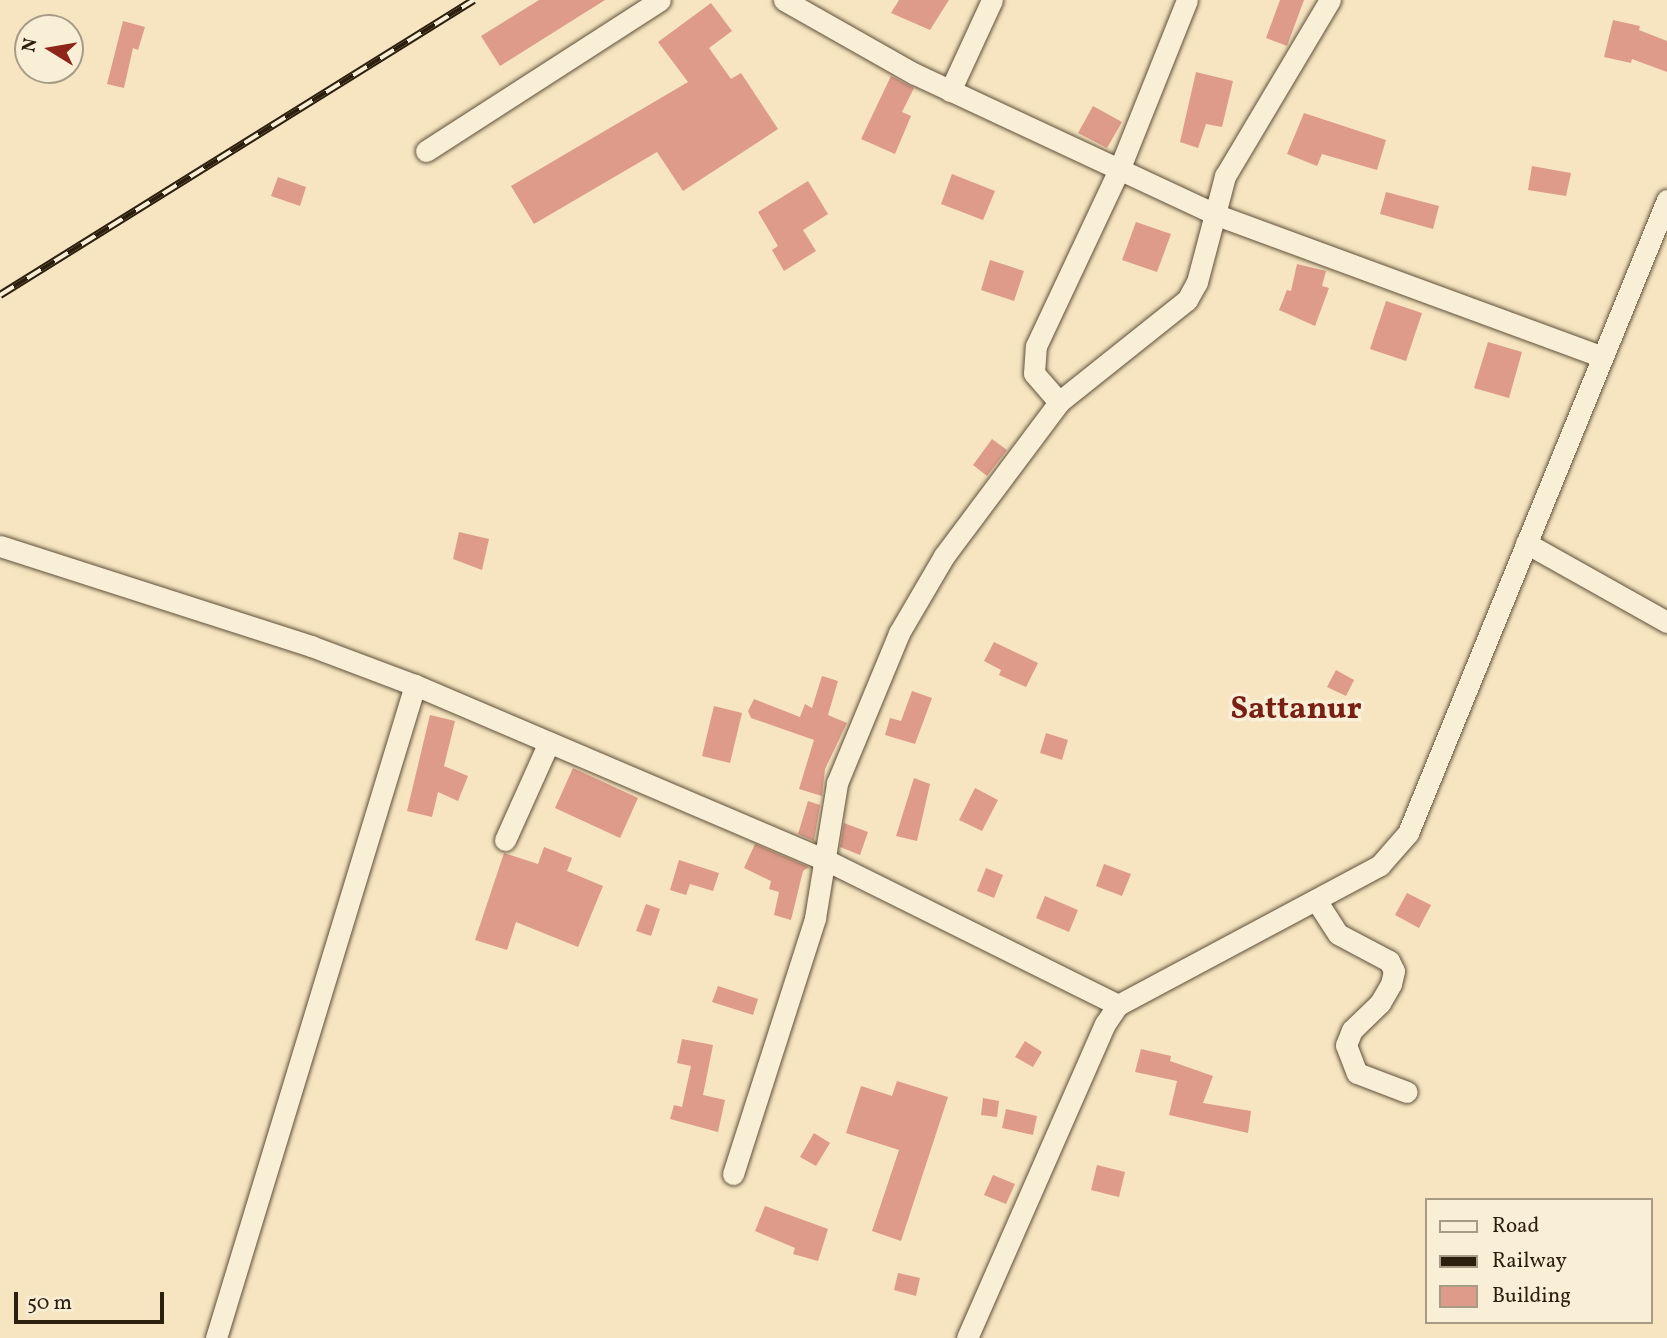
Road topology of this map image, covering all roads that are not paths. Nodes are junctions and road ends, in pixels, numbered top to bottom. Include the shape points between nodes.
1 (660, 0) edge
2 (783, 0) edge
3 (992, 0) edge
4 (1187, 0) edge
5 (1330, 0) edge
6 (950, 91) junction
7 (426, 151) dead end
8 (1119, 170) junction
9 (1667, 200) edge
10 (1217, 215) junction
11 (1601, 356) junction
12 (1059, 402) junction
13 (1525, 543) junction
14 (0, 546) edge
15 (1667, 622) edge
16 (415, 685) junction
17 (549, 743) junction
18 (505, 839) dead end
19 (826, 860) junction
20 (1316, 900) junction
21 (1118, 1005) junction
22 (1407, 1091) dead end
23 (733, 1174) dead end
24 (216, 1338) edge
25 (967, 1338) edge

1 - 7 street
2 - 6 street
3 - 6 street
4 - 8 street
5 - 10 street via 1225,176
6 - 8 street
8 - 10 street
8 - 12 street via 1036,346 1034,373
9 - 11 street
10 - 11 street
10 - 12 street via 1187,300
11 - 13 street
12 - 19 street via 944,556 899,633 861,715 837,783
13 - 15 street
13 - 20 street via 1408,833 1380,865
14 - 16 street via 322,649
16 - 17 street
16 - 24 street
17 - 18 street
17 - 19 street
19 - 21 street
19 - 23 street via 815,918
20 - 21 street
20 - 22 street via 1338,934 1389,961 1394,971 1380,1003 1352,1030 1346,1045 1357,1073
21 - 25 street via 1105,1024

